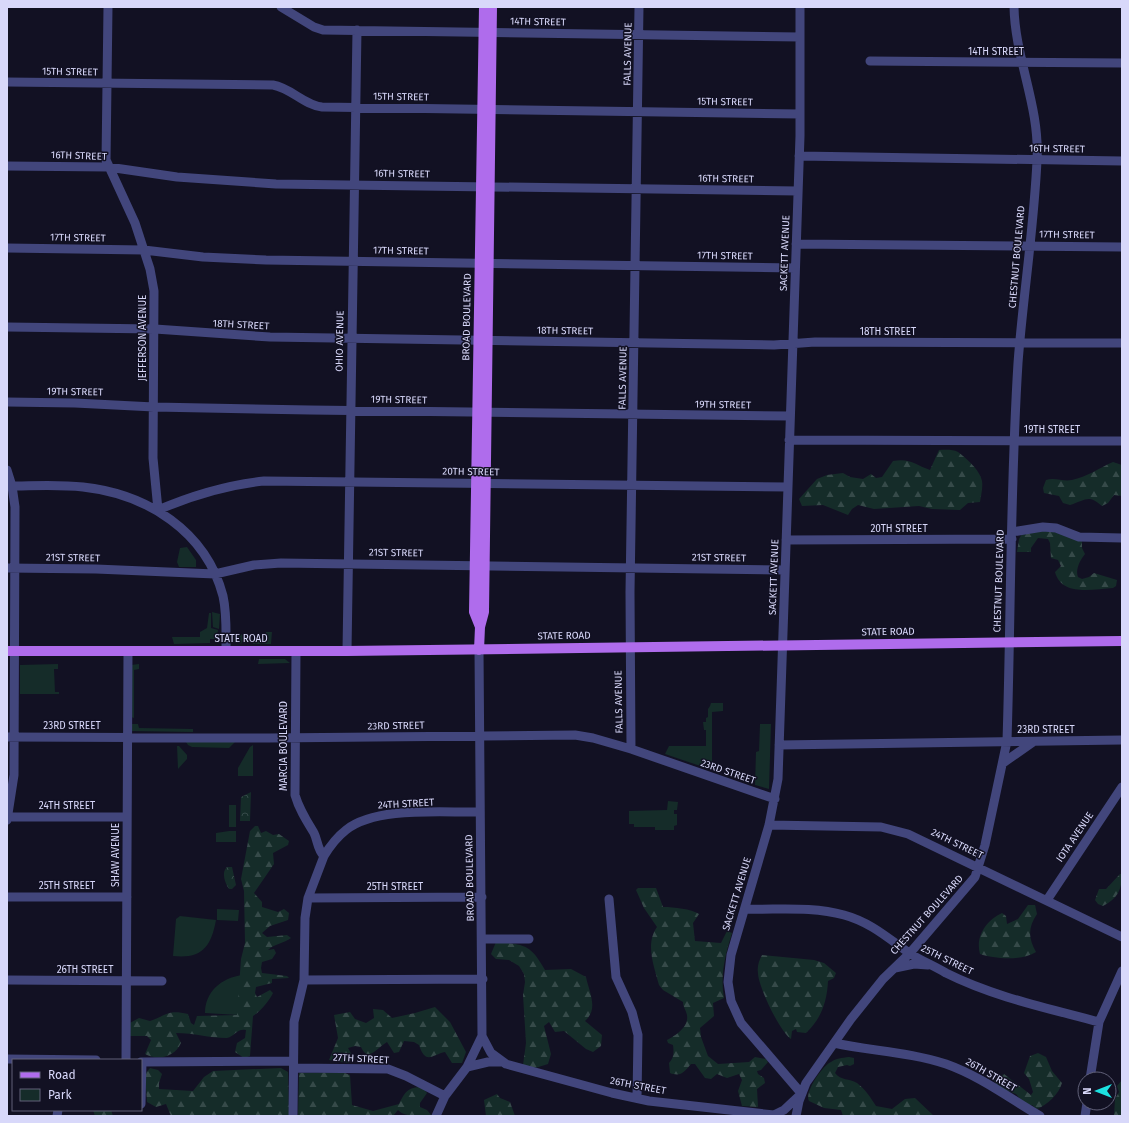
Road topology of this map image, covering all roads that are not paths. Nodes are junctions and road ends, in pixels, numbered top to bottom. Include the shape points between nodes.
1 (108, 7) edge
2 (282, 7) edge
3 (484, 7) edge
4 (492, 7) edge
5 (639, 7) edge
6 (800, 7) edge
7 (1014, 7) edge
8 (357, 30) junction
9 (488, 32) junction
10 (639, 35) junction
11 (800, 37) junction
12 (870, 61) dead end
13 (1023, 63) junction
14 (1122, 63) edge
15 (7, 82) edge
16 (107, 84) junction
17 (355, 108) junction
18 (487, 110) junction
19 (638, 112) junction
20 (800, 114) junction
21 (799, 156) junction
22 (1037, 160) junction
23 (1122, 161) edge
24 (7, 166) edge
25 (108, 168) junction
26 (354, 185) junction
27 (486, 187) junction
28 (637, 189) junction
29 (798, 192) junction
30 (796, 244) junction
31 (1029, 246) junction
32 (1122, 247) edge
33 (7, 248) edge
34 (144, 250) junction
35 (353, 262) junction
36 (485, 264) junction
37 (636, 266) junction
38 (796, 268) junction
39 (7, 326) edge
40 (155, 329) junction
41 (352, 339) junction
42 (483, 341) junction
43 (634, 343) junction
44 (1020, 343) junction
45 (1122, 343) edge
46 (793, 344) junction
47 (7, 402) edge
48 (154, 407) junction
49 (351, 410) junction
50 (482, 413) junction
51 (633, 415) junction
52 (790, 416) junction
53 (789, 440) junction
54 (1015, 441) junction
55 (1122, 441) edge
56 (7, 470) edge
57 (350, 481) junction
58 (481, 483) junction
59 (632, 485) junction
60 (10, 486) edge
61 (788, 487) junction
62 (158, 510) junction
63 (1012, 535) junction
64 (1122, 538) edge
65 (786, 540) junction
66 (349, 564) junction
67 (480, 566) junction
68 (11, 568) edge
69 (630, 568) junction
70 (785, 570) junction
71 (215, 574) junction
72 (1122, 641) edge
73 (1008, 642) junction
74 (783, 645) junction
75 (630, 647) junction
76 (479, 650) junction
77 (11, 651) edge
78 (128, 651) junction
79 (226, 651) junction
80 (296, 651) junction
81 (348, 651) junction
82 (480, 735) junction
83 (11, 737) edge
84 (128, 738) junction
85 (295, 738) junction
86 (1122, 740) edge
87 (1007, 741) junction
88 (1034, 741) junction
89 (779, 745) junction
90 (631, 749) junction
91 (1003, 763) junction
92 (1122, 787) edge
93 (774, 799) junction
94 (480, 812) junction
95 (127, 817) junction
96 (7, 818) edge
97 (769, 826) junction
98 (324, 856) junction
99 (979, 867) junction
100 (482, 896) junction
101 (7, 897) edge
102 (127, 898) junction
103 (308, 898) junction
104 (609, 899) dead end
105 (1047, 900) junction
106 (745, 908) junction
107 (1122, 937) edge
108 (483, 939) junction
109 (529, 939) dead end
110 (910, 953) junction
111 (932, 965) junction
112 (894, 969) junction
113 (1122, 971) edge
114 (483, 979) junction
115 (7, 980) edge
116 (304, 980) junction
117 (126, 981) junction
118 (162, 981) dead end
119 (1099, 1022) junction
120 (482, 1036) junction
121 (834, 1043) junction
122 (126, 1059) edge
123 (142, 1062) edge
124 (501, 1062) junction
125 (294, 1065) junction
126 (467, 1067) junction
127 (1091, 1071) edge
128 (801, 1093) junction
129 (445, 1096) junction
130 (637, 1098) junction
131 (776, 1115) edge
132 (293, 1116) edge
133 (436, 1116) edge
134 (796, 1116) edge
135 (1040, 1116) edge

1 - 16 street, JEFFERSON AVENUE
2 - 8 street, 14TH STREET via 319,29
3 - 9 main road, BROAD BOULEVARD
4 - 9 main road, BROAD BOULEVARD
5 - 10 street, FALLS AVENUE
6 - 11 street, SACKETT AVENUE
7 - 13 street, CHESTNUT BOULEVARD
8 - 9 street, 14TH STREET
8 - 17 street, OHIO AVENUE
9 - 10 street, 14TH STREET
9 - 18 main road, BROAD BOULEVARD
10 - 11 street, 14TH STREET
10 - 19 street, FALLS AVENUE
11 - 20 street, SACKETT AVENUE
12 - 13 street, 14TH STREET
13 - 14 street, 14TH STREET
13 - 22 street, CHESTNUT BOULEVARD via 1035,116
15 - 16 street, 15TH STREET
16 - 17 street, 15TH STREET via 273,85 318,106
16 - 25 street, JEFFERSON AVENUE via 105,146
17 - 18 street, 15TH STREET
17 - 26 street, OHIO AVENUE
18 - 19 street, 15TH STREET
18 - 27 main road, BROAD BOULEVARD
19 - 20 street, 15TH STREET
19 - 28 street, FALLS AVENUE
20 - 21 street, SACKETT AVENUE
21 - 22 street, 16TH STREET
21 - 29 street, SACKETT AVENUE
22 - 23 street, 16TH STREET
22 - 31 street, CHESTNUT BOULEVARD
24 - 25 street, 16TH STREET
25 - 26 street, 16TH STREET via 226,181
25 - 34 street, JEFFERSON AVENUE via 135,223
26 - 27 street, 16TH STREET
26 - 35 street, OHIO AVENUE
27 - 28 street, 16TH STREET
27 - 36 main road, BROAD BOULEVARD
28 - 29 street, 16TH STREET
28 - 37 street, FALLS AVENUE
29 - 30 street, SACKETT AVENUE
30 - 31 street, 17TH STREET
30 - 38 street, SACKETT AVENUE
31 - 32 street, 17TH STREET
31 - 44 street, CHESTNUT BOULEVARD
33 - 34 street, 17TH STREET
34 - 35 street, 17TH STREET via 246,260
34 - 40 street, JEFFERSON AVENUE via 153,284
35 - 36 street, 17TH STREET
35 - 41 street, OHIO AVENUE
36 - 37 street, 17TH STREET
36 - 42 main road, BROAD BOULEVARD
37 - 38 street, 17TH STREET
37 - 43 street, FALLS AVENUE
38 - 46 street, SACKETT AVENUE
39 - 40 street, 18TH STREET
40 - 41 street, 18TH STREET via 247,337
40 - 48 street, JEFFERSON AVENUE
41 - 42 street, 18TH STREET
41 - 49 street, OHIO AVENUE
42 - 43 street, 18TH STREET
42 - 50 main road, BROAD BOULEVARD
43 - 46 street, 18TH STREET
43 - 51 street, FALLS AVENUE
44 - 45 street, 18TH STREET
44 - 46 street, 18TH STREET
44 - 54 street, CHESTNUT BOULEVARD
46 - 52 street, SACKETT AVENUE
47 - 48 street, 19TH STREET
48 - 49 street, 19TH STREET
48 - 62 street, JEFFERSON AVENUE via 153,458
49 - 50 street, 19TH STREET
49 - 57 street, OHIO AVENUE
50 - 51 street, 19TH STREET
50 - 58 main road, BROAD BOULEVARD
51 - 52 street, 19TH STREET
51 - 59 street, FALLS AVENUE
52 - 53 street, SACKETT AVENUE
53 - 54 street, 19TH STREET
53 - 61 street, SACKETT AVENUE
54 - 55 street, 19TH STREET
54 - 63 street, CHESTNUT BOULEVARD
56 - 60 street
57 - 58 street, 20TH STREET
57 - 62 street, 20TH STREET via 282,480 241,483 200,493
57 - 66 street, OHIO AVENUE
58 - 59 street, 20TH STREET
58 - 67 main road, BROAD BOULEVARD
59 - 61 street, 20TH STREET
59 - 69 street, FALLS AVENUE
60 - 62 street via 68,486 101,490 119,494
60 - 68 street via 15,506
61 - 65 street, SACKETT AVENUE
62 - 71 street via 178,524 194,540
63 - 64 street, 20TH STREET via 1043,527 1056,528 1084,538
63 - 65 street, 20TH STREET
63 - 73 street, CHESTNUT BOULEVARD
65 - 70 street, SACKETT AVENUE
66 - 67 street, 21ST STREET
66 - 71 street, 21ST STREET via 272,563
66 - 81 street, OHIO AVENUE
67 - 69 street, 21ST STREET
67 - 76 main road, BROAD BOULEVARD via 474,612 480,627
68 - 71 street, 21ST STREET
68 - 77 street
69 - 70 street, 21ST STREET
69 - 75 street, FALLS AVENUE
70 - 74 street, SACKETT AVENUE
71 - 79 street via 225,606
72 - 73 main road, STATE ROAD
73 - 74 main road, STATE ROAD
73 - 87 street, CHESTNUT BOULEVARD
74 - 75 main road, STATE ROAD
74 - 89 street, SACKETT AVENUE
75 - 76 main road, STATE ROAD
75 - 90 street, FALLS AVENUE
76 - 81 main road, STATE ROAD
76 - 82 street, BROAD BOULEVARD
77 - 78 main road, STATE ROAD
77 - 83 street
78 - 79 main road, STATE ROAD
78 - 84 street, SHAW AVENUE
79 - 80 main road, STATE ROAD
80 - 81 main road, STATE ROAD
80 - 85 street, MARCIA BOULEVARD
82 - 85 street, 23RD STREET
82 - 90 street, 23RD STREET via 575,735
82 - 94 street, BROAD BOULEVARD
83 - 84 street, 23RD STREET
83 - 96 street via 14,775
84 - 85 street, 23RD STREET
84 - 95 street, SHAW AVENUE
85 - 98 street, MARCIA BOULEVARD via 295,795 304,818 316,837 319,851
86 - 88 street, 23RD STREET
87 - 88 street, 23RD STREET
87 - 89 street, 23RD STREET
87 - 91 street, CHESTNUT BOULEVARD
88 - 91 street
89 - 93 street, SACKETT AVENUE via 778,779
90 - 93 street, 23RD STREET
91 - 99 street, CHESTNUT BOULEVARD
92 - 105 street, IOTA AVENUE
93 - 97 street, SACKETT AVENUE
94 - 98 street, 24TH STREET via 386,814 368,818 346,829 336,838
94 - 100 street, BROAD BOULEVARD
95 - 96 street, 24TH STREET
95 - 102 street, SHAW AVENUE
97 - 99 street, 24TH STREET via 885,828 913,836
97 - 106 street, SACKETT AVENUE
98 - 103 street
99 - 105 street, 24TH STREET
99 - 110 street, CHESTNUT BOULEVARD via 972,881
100 - 103 street, 25TH STREET
100 - 108 street, BROAD BOULEVARD
101 - 102 street, 25TH STREET
102 - 117 street, SHAW AVENUE
103 - 116 street via 305,918
104 - 130 street via 616,977 632,1012 638,1035
105 - 107 street, 24TH STREET
106 - 110 street, 25TH STREET via 817,910 844,915 880,931
106 - 128 street, SACKETT AVENUE via 728,968 731,1000 741,1023
108 - 109 street
108 - 114 street, BROAD BOULEVARD
110 - 111 street, 25TH STREET
110 - 112 street, CHESTNUT BOULEVARD
111 - 112 street via 914,964
111 - 119 street, 25TH STREET via 997,993
112 - 121 street, CHESTNUT BOULEVARD via 866,1000
113 - 119 street
114 - 116 street
114 - 120 street, BROAD BOULEVARD
115 - 117 street, 26TH STREET
116 - 125 street via 294,1022
117 - 118 street, 26TH STREET
117 - 122 street, SHAW AVENUE
119 - 127 street
120 - 124 street via 491,1053
120 - 126 street, BROAD BOULEVARD
121 - 128 street, CHESTNUT BOULEVARD
121 - 135 street, 26TH STREET via 910,1055 946,1064 978,1078
123 - 125 street, 27TH STREET
124 - 126 street, 26TH STREET
124 - 130 street, 26TH STREET
125 - 129 street, 27TH STREET via 388,1070 406,1076
125 - 132 street
126 - 129 street, BROAD BOULEVARD
128 - 131 street, 26TH STREET
128 - 134 street
129 - 133 street, BROAD BOULEVARD
130 - 131 street, 26TH STREET

